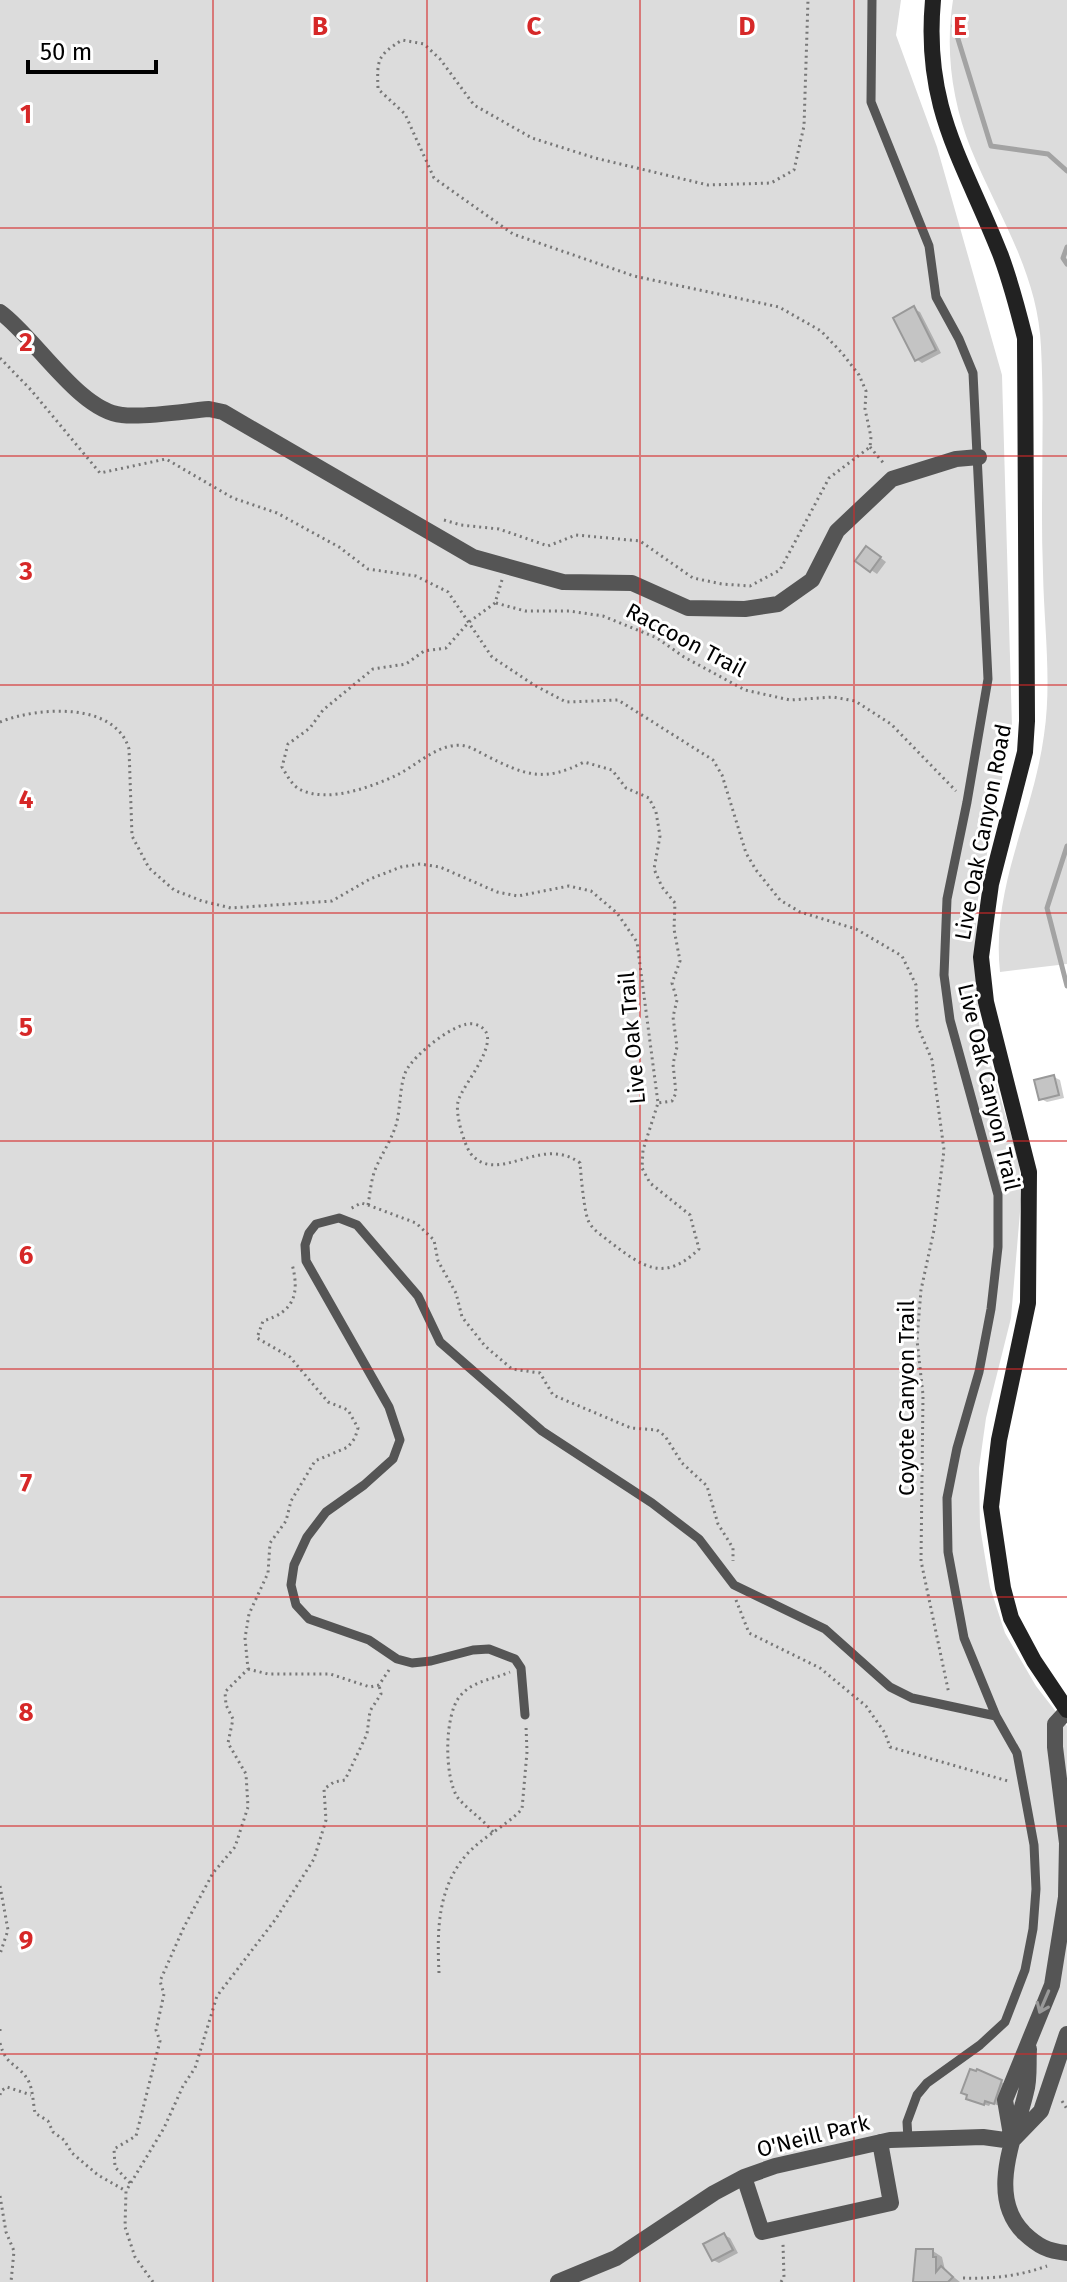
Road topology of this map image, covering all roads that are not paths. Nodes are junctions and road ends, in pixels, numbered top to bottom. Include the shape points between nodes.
1 (872, 0) edge
2 (933, 0) edge
3 (0, 312) edge
4 (979, 457) junction
5 (1067, 1710) edge
6 (525, 1715) road end
7 (996, 1716) junction
8 (1063, 1787) edge
9 (1067, 2034) edge
10 (908, 2139) junction
11 (1012, 2141) junction
12 (880, 2142) junction
13 (744, 2177) junction
14 (1067, 2253) edge
15 (558, 2282) edge

1 - 4 lane, Live Oak Canyon Trail via 871,102 929,246 936,297 973,373
2 - 5 main road, Live Oak Canyon Road via 931,43 941,113 1000,253 1025,338 1025,752 991,884 981,957 986,1002 1029,1172 1028,1303 999,1440 991,1507 1011,1618
3 - 4 street via 58,373 121,416 223,412 473,557 563,582 632,583 688,608 778,604 812,580 837,531 892,479
4 - 7 lane, Live Oak Canyon Trail via 988,679 947,899 944,975 950,1020 998,1195 998,1247 979,1372 947,1498 948,1552 964,1638
5 - 8 street via 1055,1724
6 - 7 lane via 521,1668 515,1659 489,1649 412,1663 369,1640 309,1619 296,1605 294,1565 307,1537 326,1512 393,1459 400,1440 389,1407 306,1261 305,1245 316,1224 339,1218 366,1233 418,1296 440,1342 542,1431 699,1539 734,1585 825,1629 890,1687 912,1698
7 - 10 lane, Live Oak Canyon Trail via 1017,1753 1034,1845 1034,1916 1025,1970 1005,2022 917,2095 907,2122
8 -> 11 street via 1066,1897 1052,1985 1005,2100
9 - 11 street via 1041,2111
10 - 11 street, O'Neill Park
10 - 12 street, O'Neill Park
11 - 14 street via 1004,2192 1009,2215 1046,2251
12 - 13 street, O'Neill Park
12 - 13 street via 891,2203 762,2232
13 - 15 street, O'Neill Park via 616,2258

